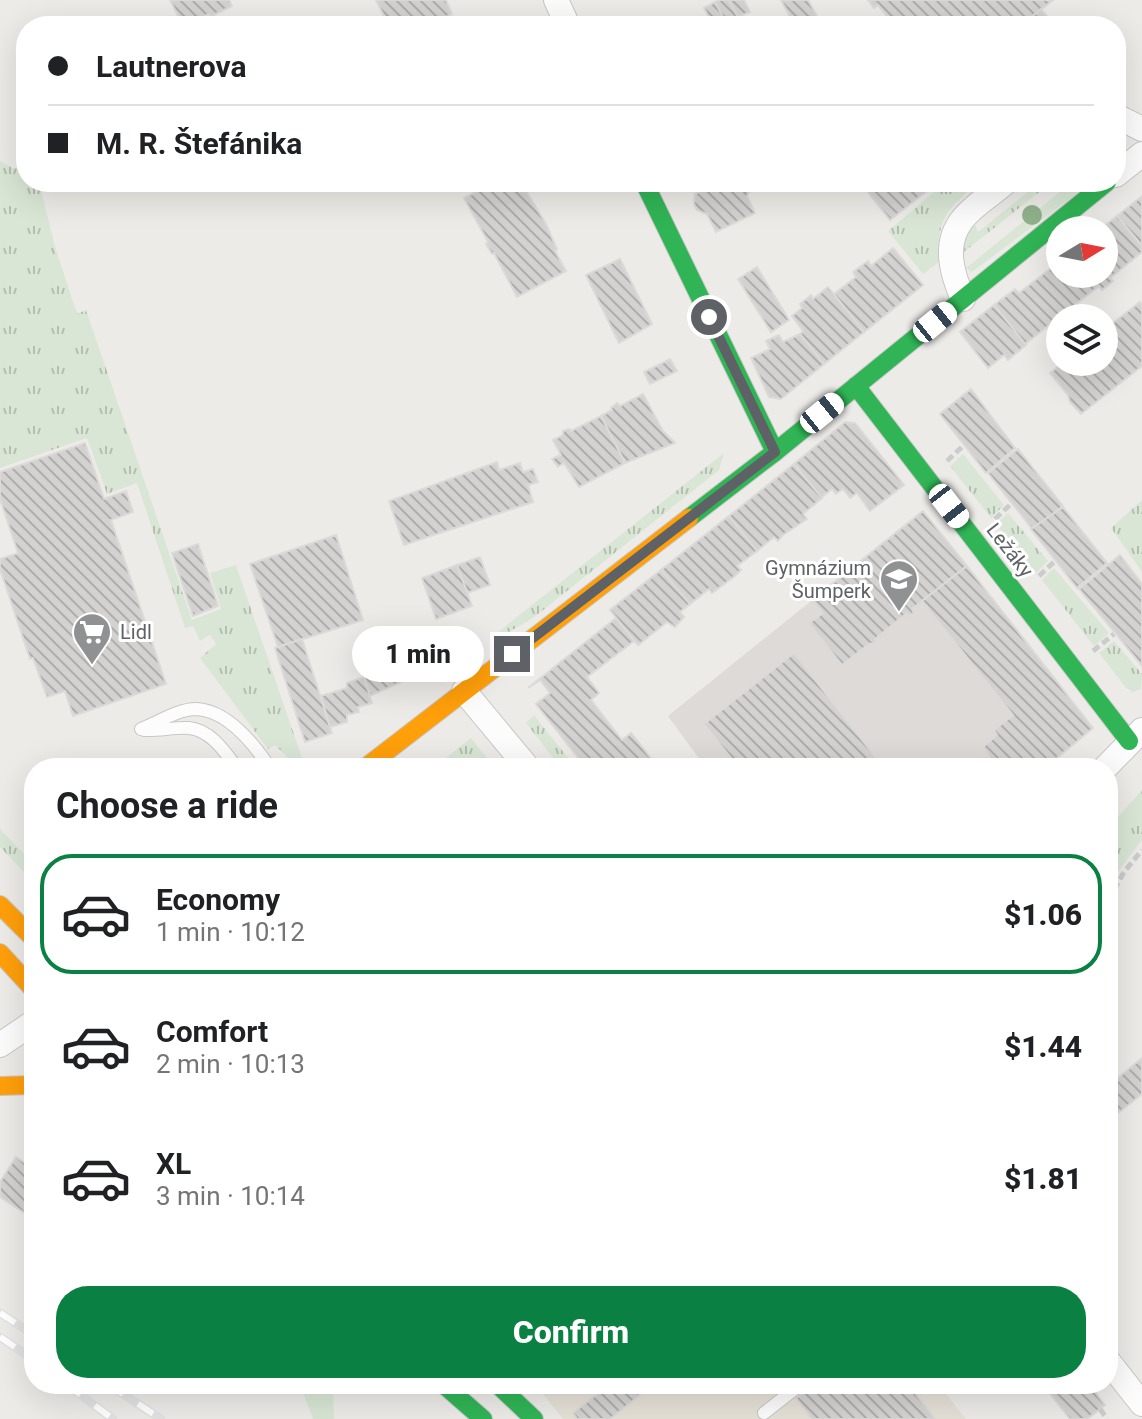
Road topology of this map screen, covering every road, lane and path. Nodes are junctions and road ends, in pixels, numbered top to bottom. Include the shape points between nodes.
1 (1142, 154) edge
2 (1126, 167) edge
3 (649, 192) edge
4 (994, 192) edge
5 (1095, 192) edge
6 (963, 299) junction
7 (856, 386) junction
8 (964, 445) dead end
9 (775, 452) junction
10 (944, 464) dead end
11 (1012, 503) dead end
12 (991, 523) dead end
13 (1055, 561) dead end
14 (1035, 579) dead end
15 (1114, 634) dead end
16 (1093, 652) dead end
17 (464, 691) junction
18 (1136, 735) edge
19 (229, 758) edge
20 (261, 758) edge
21 (378, 758) edge
22 (520, 758) edge
23 (1114, 758) edge
24 (1142, 850) edge
25 (1118, 882) edge
26 (4, 896) edge
27 (24, 925) edge
28 (0, 953) edge
29 (24, 979) edge
30 (24, 1029) edge
31 (0, 1045) edge
32 (24, 1085) edge
33 (0, 1086) edge
34 (1118, 1374) edge
35 (454, 1394) edge
36 (508, 1394) edge
37 (788, 1394) edge
38 (1142, 1404) edge
39 (1100, 1409) dead end
40 (764, 1413) dead end
41 (483, 1419) edge
42 (534, 1419) edge
43 (1107, 1419) edge

1 - 2 street
3 - 9 street
4 - 6 street via 961,220 951,248 951,271
5 - 6 street
6 - 7 street
7 - 9 street
7 - 18 street, Ležáky
8 - 10 path
9 - 17 street
11 - 12 path
13 - 14 path
15 - 16 path
17 - 21 street
17 - 22 street
18 - 23 street
19 - 20 lane via 201,731 141,729 195,709 219,715 234,726
24 - 25 path
26 - 27 street
28 - 29 street
30 - 31 street
32 - 33 street
34 - 38 street
35 - 41 street
36 - 42 street
37 - 40 lane
39 - 43 path

